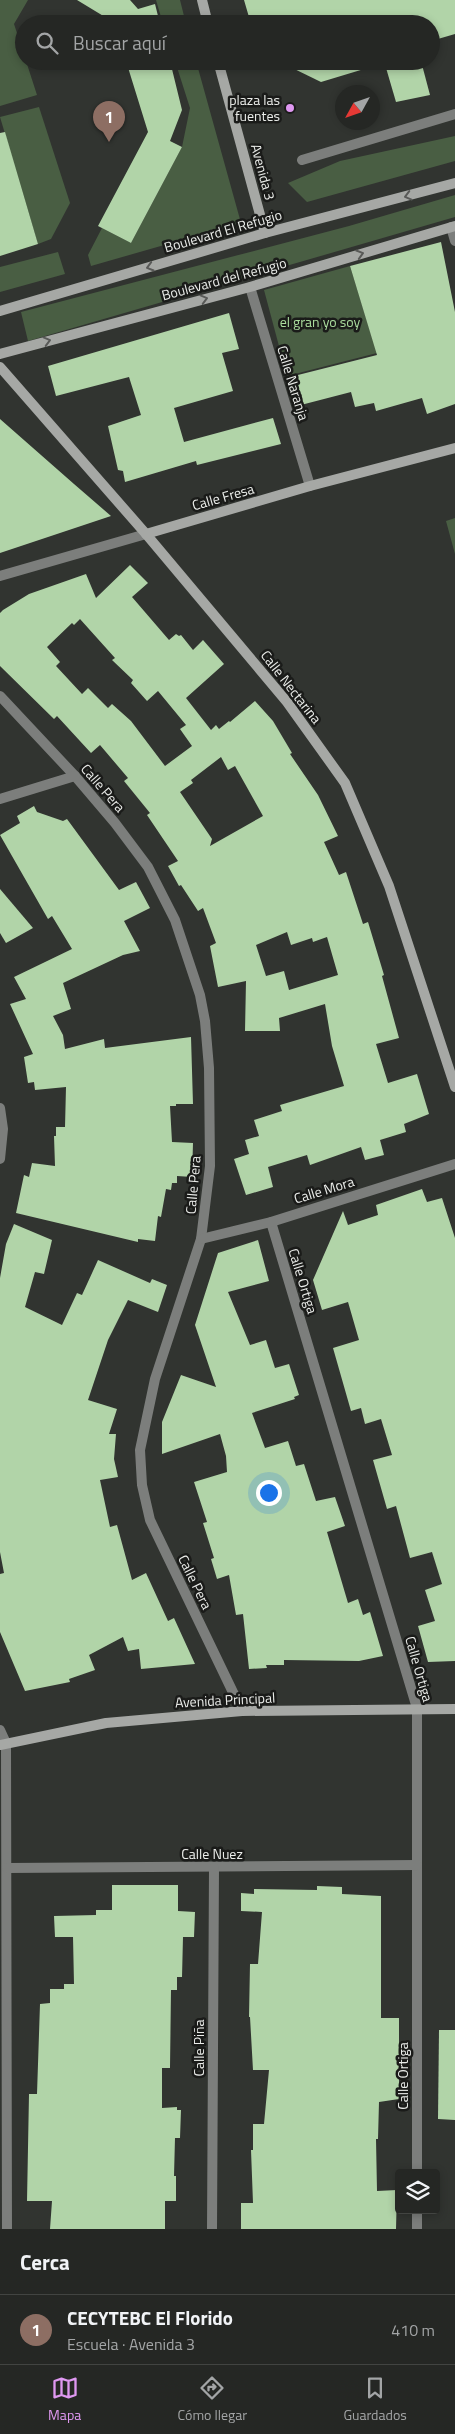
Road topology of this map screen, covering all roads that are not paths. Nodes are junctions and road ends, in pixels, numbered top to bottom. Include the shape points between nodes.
1 (202, 0) edge
2 (206, 15) edge
3 (220, 70) edge
4 (455, 114) edge
5 (302, 160) dead end
6 (455, 183) edge
7 (453, 227) edge
8 (265, 233) junction
9 (455, 241) edge
10 (250, 287) junction
11 (0, 311) edge
12 (0, 354) edge
13 (0, 367) edge
14 (455, 448) edge
15 (310, 486) junction
16 (146, 534) junction
17 (0, 576) edge
18 (0, 696) edge
19 (75, 776) junction
20 (0, 799) edge
21 (455, 1086) edge
22 (0, 1108) edge
23 (0, 1159) edge
24 (455, 1164) edge
25 (271, 1222) junction
26 (201, 1239) junction
27 (417, 1708) junction
28 (455, 1708) edge
29 (242, 1712) junction
30 (0, 1730) edge
31 (3, 1744) edge
32 (417, 1865) junction
33 (7, 1868) junction
34 (214, 1868) junction
35 (416, 2169) edge
36 (416, 2214) edge
37 (7, 2229) edge
38 (212, 2229) edge
39 (416, 2229) edge

1 - 2 street
3 - 8 street, Avenida 3
4 - 5 street
6 -> 8 street, Boulevard El Refugio
7 - 9 street
10 -> 7 street, Boulevard del Refugio
8 -> 11 street, Boulevard El Refugio
12 -> 10 street, Boulevard del Refugio
10 - 15 street, Calle Naranja
13 - 16 street, Calle Nectarina
14 - 15 street, Calle Fresa
15 - 16 street, Calle Fresa
16 - 17 street, Calle Fresa
16 - 21 street, Calle Nectarina via 287,702 345,783 389,886
18 - 19 street, Calle Pera
19 - 20 street
19 - 26 street, Calle Pera via 148,867 175,920 200,995 209,1068 210,1166
22 - 23 street via 3,1128
24 - 25 street, Calle Mora
25 - 26 street, Calle Mora
25 - 27 street, Calle Ortiga
26 - 29 street, Calle Pera via 155,1379 140,1450 142,1485 150,1520
27 - 28 street, Avenida Principal
27 - 29 street, Avenida Principal
27 - 32 street, Calle Ortiga
29 - 31 street, Avenida Principal via 106,1723
30 - 31 street
31 - 33 street
32 - 34 street, Calle Nuez
32 - 35 street, Calle Ortiga
33 - 34 street, Calle Nuez
33 - 37 street
34 - 38 street, Calle Piña
36 - 39 street

